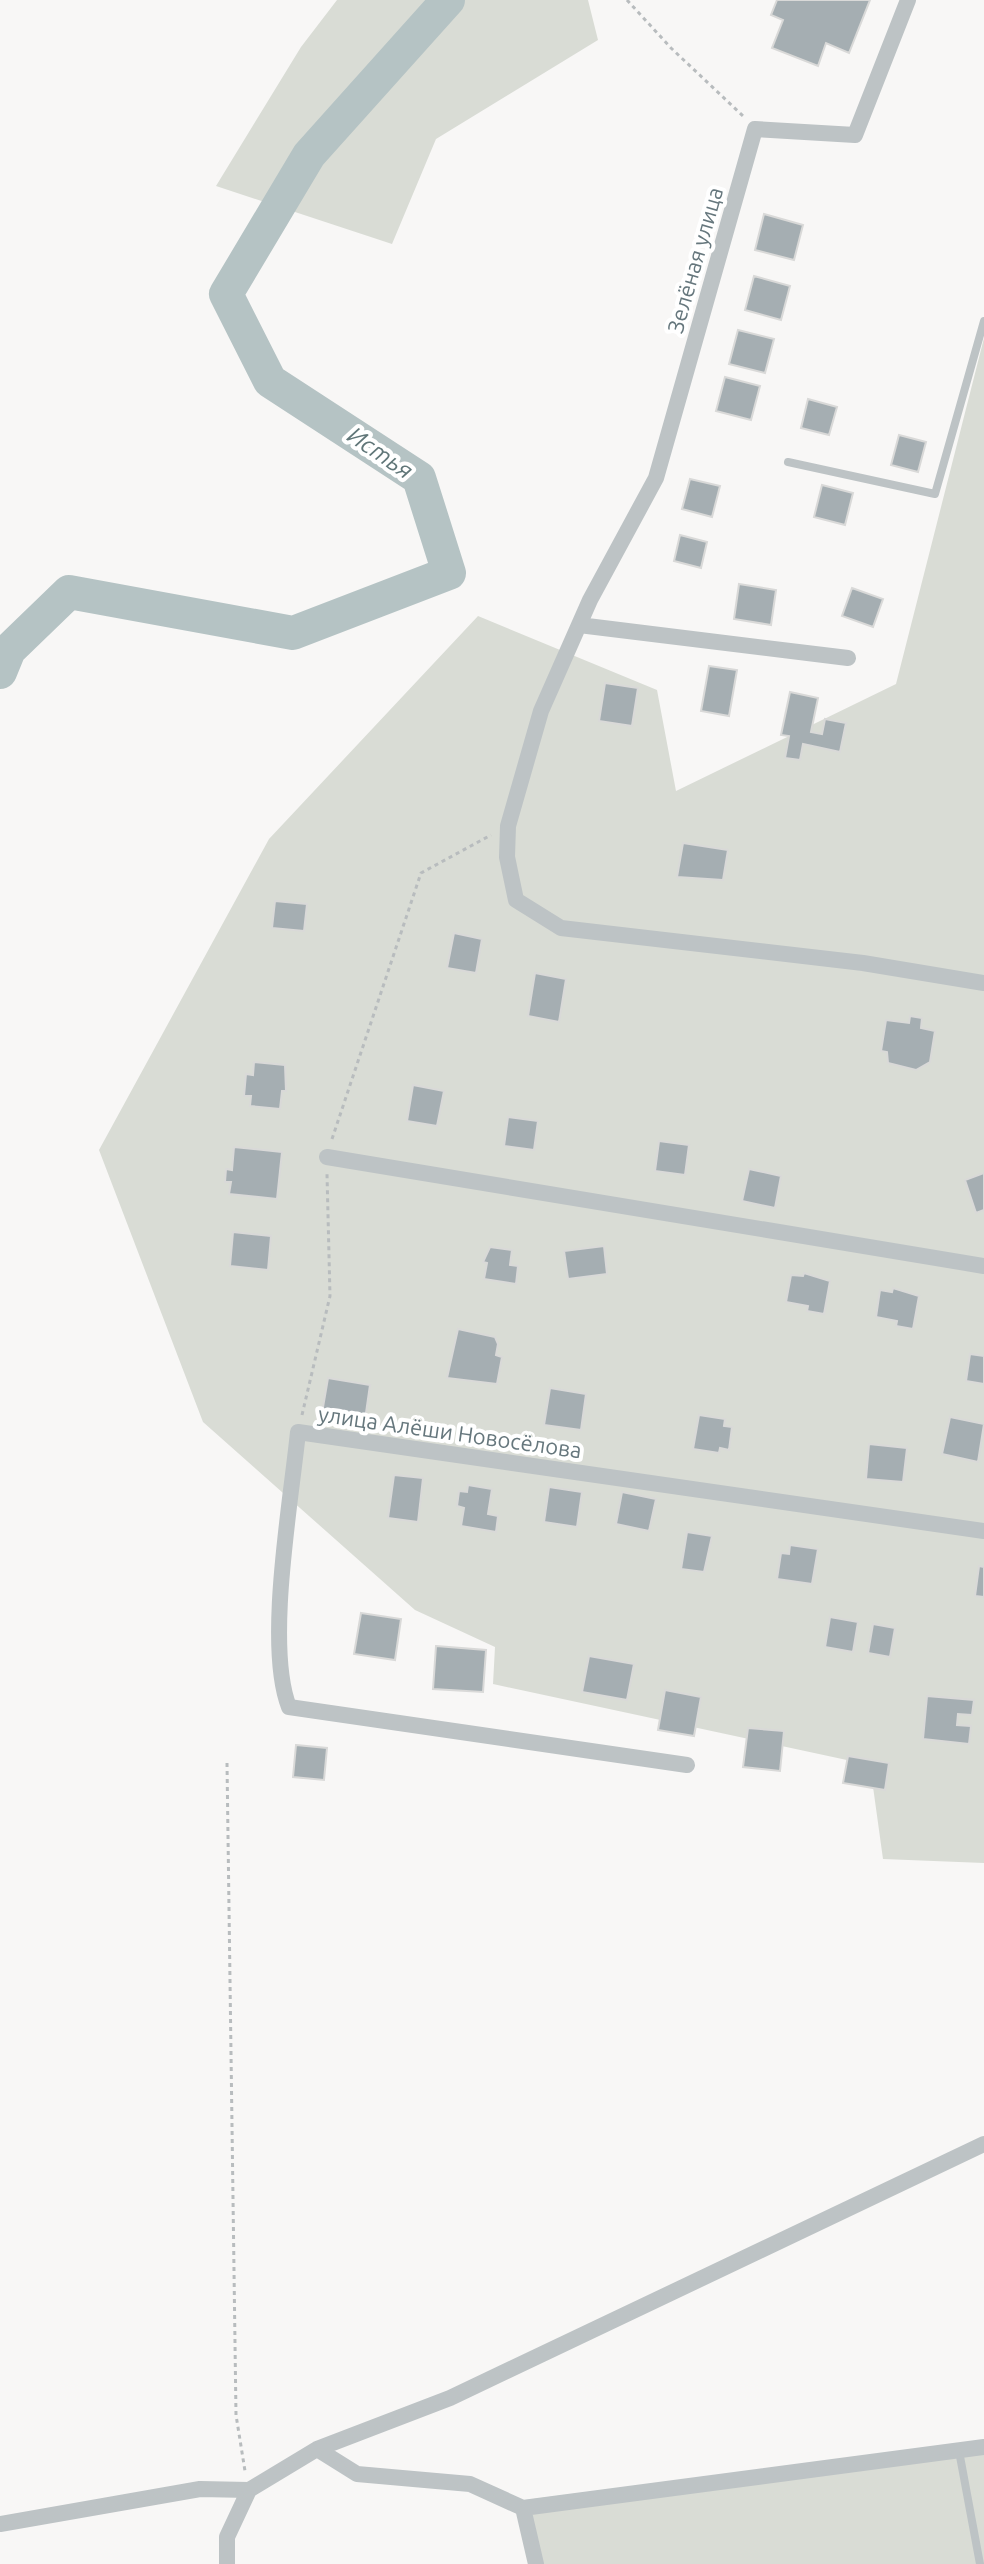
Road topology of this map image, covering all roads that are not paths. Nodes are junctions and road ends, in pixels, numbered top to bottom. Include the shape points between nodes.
1 (908, 0) edge
2 (984, 321) edge
3 (788, 462) dead end
4 (579, 625) junction
5 (848, 658) dead end
6 (984, 983) edge
7 (327, 1157) road end
8 (984, 1266) edge
9 (984, 1531) edge
10 (687, 1765) dead end
11 (984, 2144) edge
12 (984, 2447) edge
13 (317, 2449) junction
14 (959, 2451) junction
15 (249, 2490) junction
16 (524, 2513) junction
17 (0, 2524) edge
18 (227, 2564) edge
19 (536, 2564) edge
20 (980, 2564) edge

1 - 4 street, Зелёная улица via 855,135 755,129 656,478
2 - 3 lane via 935,494
4 - 5 street
4 - 6 street, Зелёная улица via 541,711 508,826 507,857 516,900 561,928 863,963
7 - 8 street
9 - 10 street, улица Алёши Новосёлова via 298,1432 279,1629 282,1689 289,1707
11 - 13 street via 450,2398
12 - 14 street
13 - 15 street
13 - 16 street via 357,2474 470,2484
14 - 16 street
14 - 20 lane
15 - 17 street via 200,2489
15 - 18 street via 227,2537
16 - 19 street

